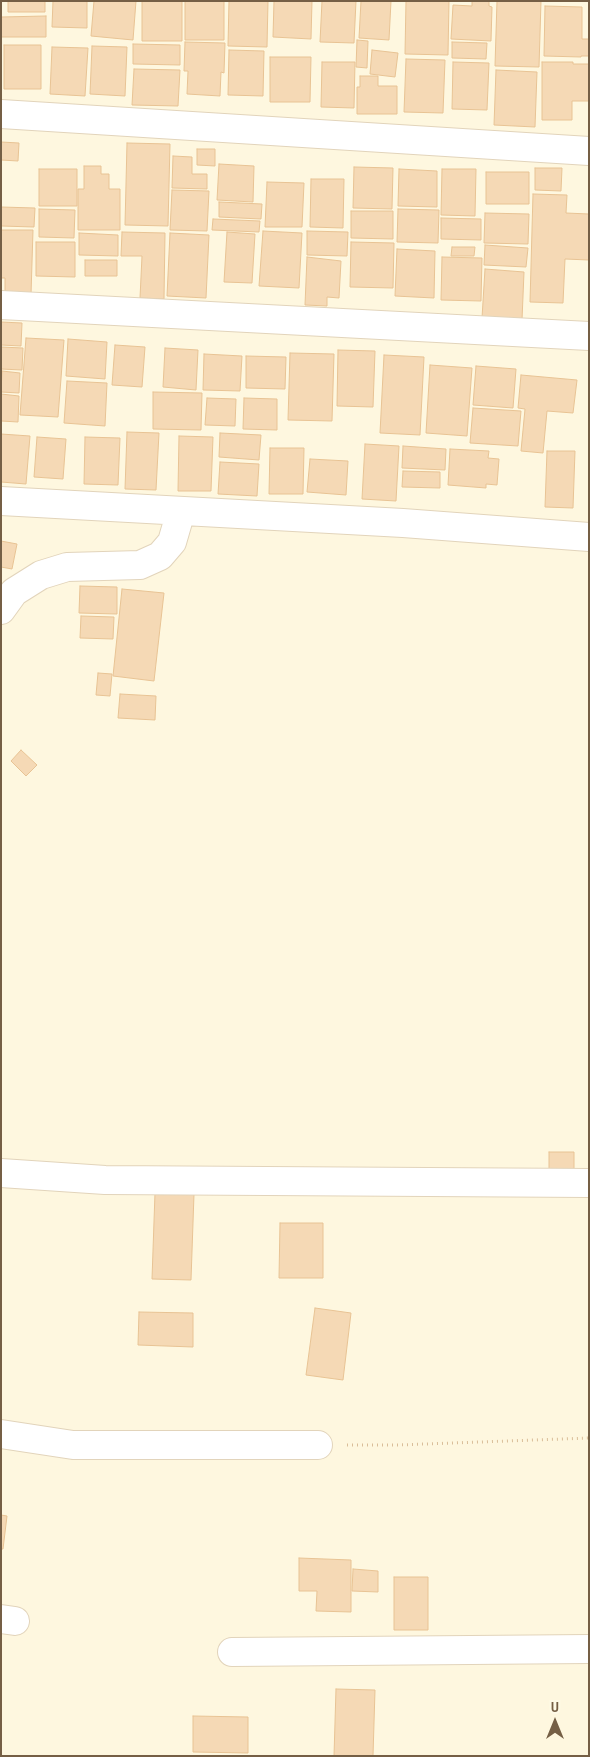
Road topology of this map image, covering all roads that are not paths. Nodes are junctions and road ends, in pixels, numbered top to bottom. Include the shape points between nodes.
1 (1, 114) edge
2 (589, 151) edge
3 (1, 305) edge
4 (589, 336) edge
5 (1, 500) edge
6 (181, 510) junction
7 (589, 537) edge
8 (1, 610) edge
9 (1, 1173) edge
10 (589, 1183) edge
11 (1, 1434) edge
12 (318, 1445) road end
13 (589, 1649) edge
14 (232, 1652) dead end

1 - 2 street
3 - 4 street
5 - 6 street
6 - 7 street
6 - 8 street via 172,542 160,556 140,565 67,568 41,575 14,592
9 - 10 street via 105,1180
11 - 12 street via 73,1445
13 - 14 street

